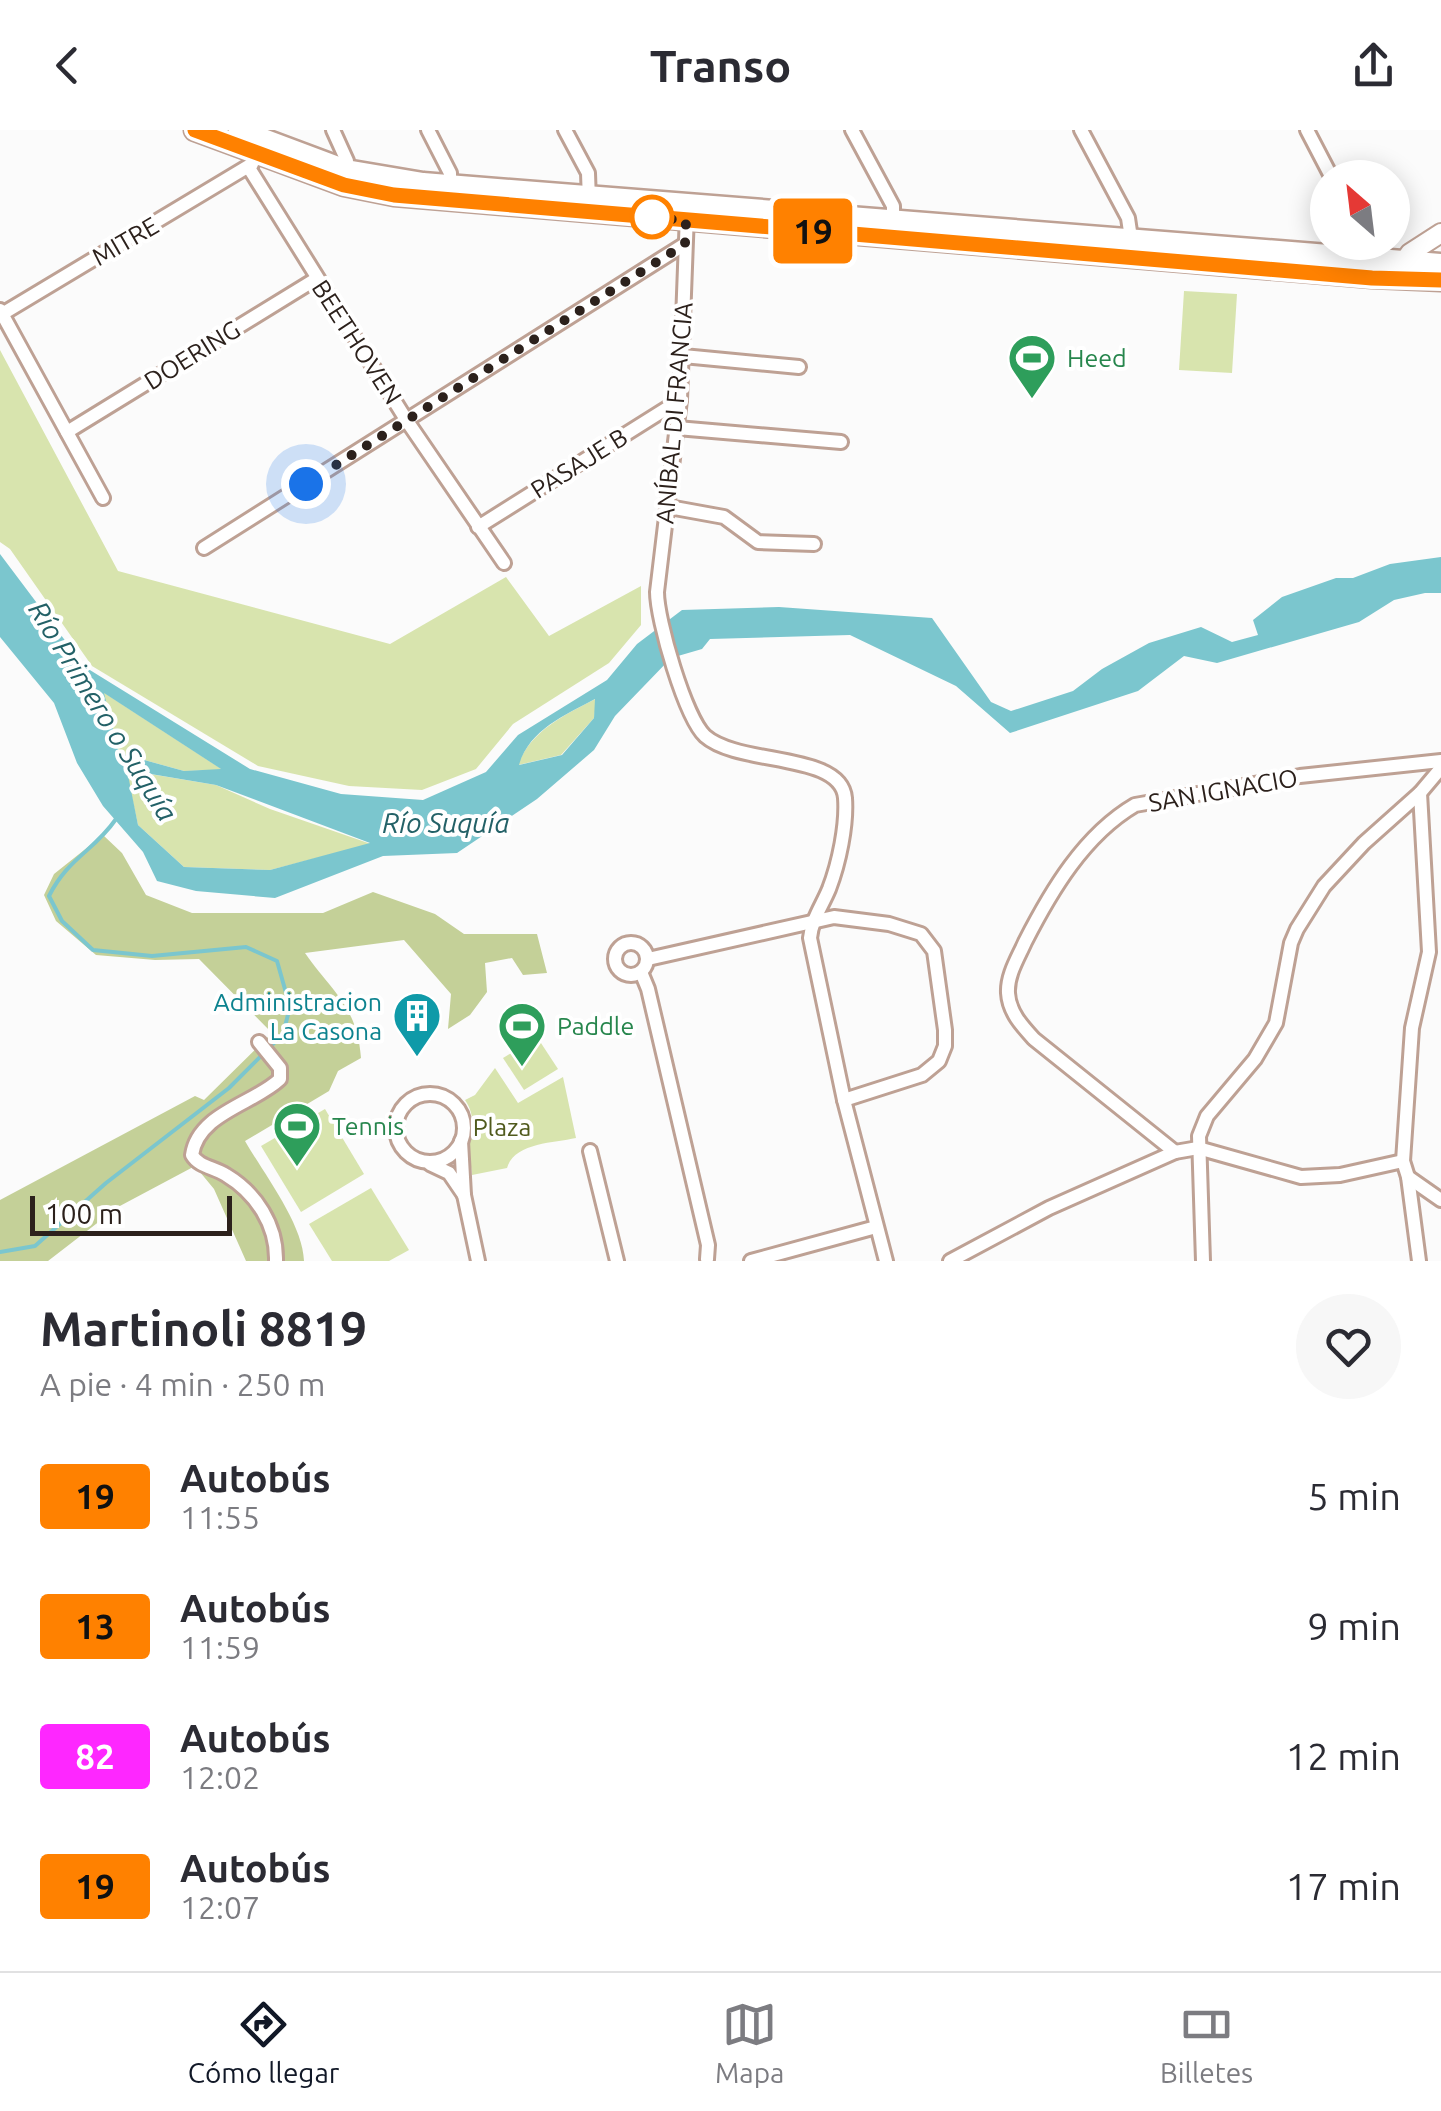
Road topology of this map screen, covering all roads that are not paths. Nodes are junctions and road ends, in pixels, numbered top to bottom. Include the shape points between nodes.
1 (195, 130) edge
2 (239, 130) edge
3 (333, 130) edge
4 (428, 130) edge
5 (565, 130) edge
6 (852, 130) edge
7 (1081, 130) edge
8 (1307, 130) edge
9 (260, 148) edge
10 (1323, 160) edge
11 (345, 178) junction
12 (450, 193) junction
13 (588, 204) junction
14 (687, 213) junction
15 (893, 230) junction
16 (1441, 233) edge
17 (685, 244) junction
18 (1132, 249) junction
19 (1310, 257) edge
20 (1371, 260) edge
21 (1441, 264) edge
22 (1400, 271) junction
23 (316, 278) junction
24 (1441, 280) edge
25 (1, 312) edge
26 (683, 356) junction
27 (799, 367) dead end
28 (680, 400) junction
29 (407, 421) junction
30 (677, 428) junction
31 (67, 432) junction
32 (841, 442) dead end
33 (103, 498) dead end
34 (668, 507) junction
35 (478, 527) junction
36 (814, 544) dead end
37 (204, 548) dead end
38 (504, 563) dead end
39 (1441, 764) edge
40 (1420, 793) junction
41 (813, 920) junction
42 (648, 959) junction
43 (640, 972) junction
44 (260, 1043) dead end
45 (844, 1100) junction
46 (461, 1141) junction
47 (1198, 1148) junction
48 (590, 1152) dead end
49 (1176, 1152) junction
50 (423, 1161) junction
51 (1403, 1161) junction
52 (1408, 1177) junction
53 (464, 1195) junction
54 (1441, 1200) edge
55 (876, 1227) junction
56 (709, 1260) edge
57 (276, 1261) edge
58 (478, 1261) edge
59 (617, 1261) edge
60 (751, 1261) edge
61 (886, 1261) edge
62 (950, 1261) edge
63 (1203, 1261) edge
64 (1419, 1261) edge

1 - 9 main road
2 - 9 main road
3 - 11 street
4 - 12 street via 446,163
5 - 13 street via 588,173
6 - 15 street via 893,206
7 - 18 street via 1128,218
8 - 10 street
9 - 11 main road
9 - 23 street, BEETHOVEN
9 - 25 street, MITRE
11 - 12 main road via 370,192
12 - 13 main road
13 - 14 main road
14 - 15 main road
14 - 17 street, ANÍBAL DI FRANCIA
15 - 18 main road
16 - 22 street
17 - 26 street, ANÍBAL DI FRANCIA
17 - 29 street
18 - 19 main road
20 - 22 main road
21 - 22 main road
22 - 24 main road
23 - 29 street, BEETHOVEN
23 - 31 street, DOERING
25 - 31 street
26 - 27 street
26 - 28 street, ANÍBAL DI FRANCIA
28 - 30 street, ANÍBAL DI FRANCIA
28 - 35 street, PASAJE B
29 - 35 street, BEETHOVEN
29 - 37 street
30 - 32 street
30 - 34 street, ANÍBAL DI FRANCIA
31 - 33 street
34 - 36 street via 724,517 758,542
34 - 41 street, ANÍBAL DI FRANCIA via 658,610 690,713 705,736 727,750 822,769 842,787 834,872
35 - 38 street, BEETHOVEN
39 - 40 street
39 - 49 street, SAN IGNACIO via 1300,776 1148,800 1123,812 1068,867 1011,972 1010,1006 1034,1039
40 - 47 street via 1364,843 1307,910 1291,943 1276,1023 1207,1116
40 - 51 street via 1430,952 1412,1028
41 - 42 street
41 - 45 street via 810,938
41 - 45 street via 850,917 912,929 934,950 946,1046 939,1061 922,1074
42 - 43 street
42 - 43 street via 635,943 617,952 620,972
43 - 56 street
44 - 57 street via 274,1057 280,1079 220,1116 192,1156 246,1190 262,1209
45 - 55 street
46 - 50 street via 446,1158
46 - 50 street via 463,1119 452,1100 430,1093 410,1100 397,1118 398,1140
46 - 53 street
47 - 49 street
47 - 51 street via 1301,1177
47 - 63 street
48 - 59 street
49 - 62 street
50 - 53 street via 448,1172
51 - 52 street
52 - 54 street
52 - 64 street
53 - 58 street
55 - 60 street
55 - 61 street

